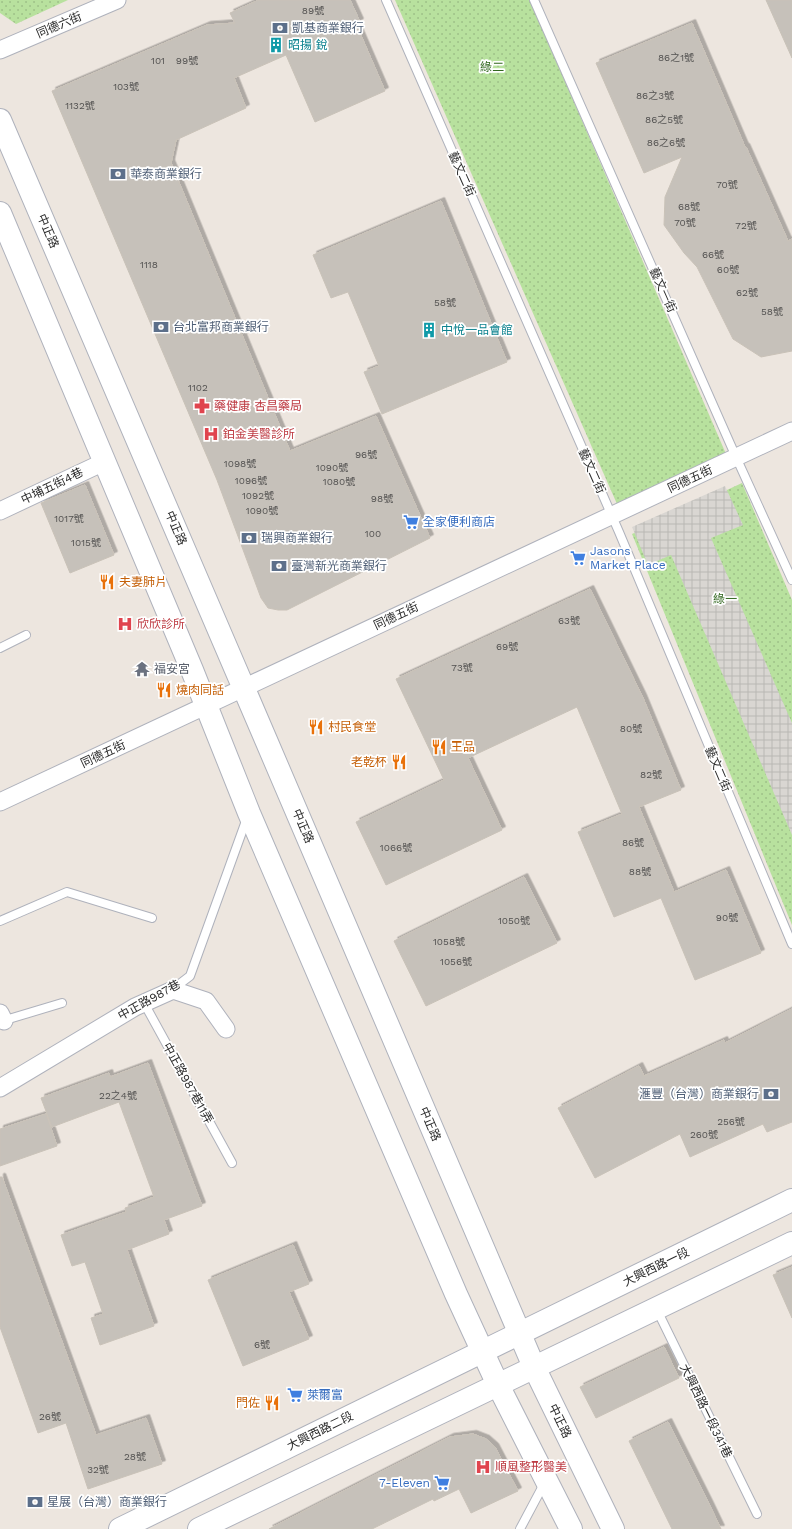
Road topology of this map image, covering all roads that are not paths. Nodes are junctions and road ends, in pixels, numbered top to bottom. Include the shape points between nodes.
1 (118, 0) edge
2 (386, 0) edge
3 (534, 0) edge
4 (0, 50) edge
5 (0, 120) edge
6 (0, 213) edge
7 (792, 431) edge
8 (736, 457) junction
9 (104, 462) junction
10 (0, 511) edge
11 (612, 516) junction
12 (792, 580) edge
13 (26, 635) dead end
14 (0, 648) edge
15 (244, 687) junction
16 (206, 705) junction
17 (0, 802) edge
18 (249, 813) junction
19 (152, 918) dead end
20 (0, 921) edge
21 (792, 944) edge
22 (173, 990) junction
23 (62, 1003) dead end
24 (144, 1003) junction
25 (1, 1019) edge
26 (226, 1029) dead end
27 (0, 1088) edge
28 (232, 1163) dead end
29 (792, 1200) edge
30 (792, 1243) edge
31 (656, 1308) junction
32 (520, 1334) junction
33 (483, 1351) junction
34 (534, 1367) junction
35 (498, 1385) junction
36 (546, 1480) junction
37 (757, 1514) dead end
38 (120, 1529) edge
39 (199, 1529) edge
40 (520, 1529) edge
41 (571, 1529) edge
42 (613, 1529) edge

1 - 4 street, 同德六街
2 - 11 lane, 藝文二街
3 - 8 lane, 藝文一街
5 - 15 street, 中正路
6 - 9 street
7 - 8 street, 同德五街
8 - 11 street, 同德五街
8 - 12 lane, 藝文一街
9 - 10 street, 中埔五街4巷
9 - 16 street
11 - 15 street, 同德五街
11 - 21 lane, 藝文二街
13 - 14 lane
15 - 16 street, 同德五街
15 - 32 street, 中正路
16 - 17 street, 同德五街
16 - 18 street
18 - 22 lane, 中正路987巷 via 190,976
18 - 33 street
19 - 20 lane via 68,892
22 - 24 street, 中正路987巷
22 - 26 street via 206,1001
23 - 25 lane
24 - 27 street, 中正路987巷
24 - 28 lane, 中正路987巷11弄
29 - 32 street, 大興西路一段
30 - 31 street
31 - 34 street
31 - 37 lane, 大興西路一段341巷
32 - 33 street, 大興西路二段
32 - 34 street, 中正路
33 - 35 street
33 - 38 street, 大興西路二段
34 - 35 street
34 - 42 street, 中正路
35 - 36 street
35 - 39 street
36 - 40 lane
36 - 41 street

